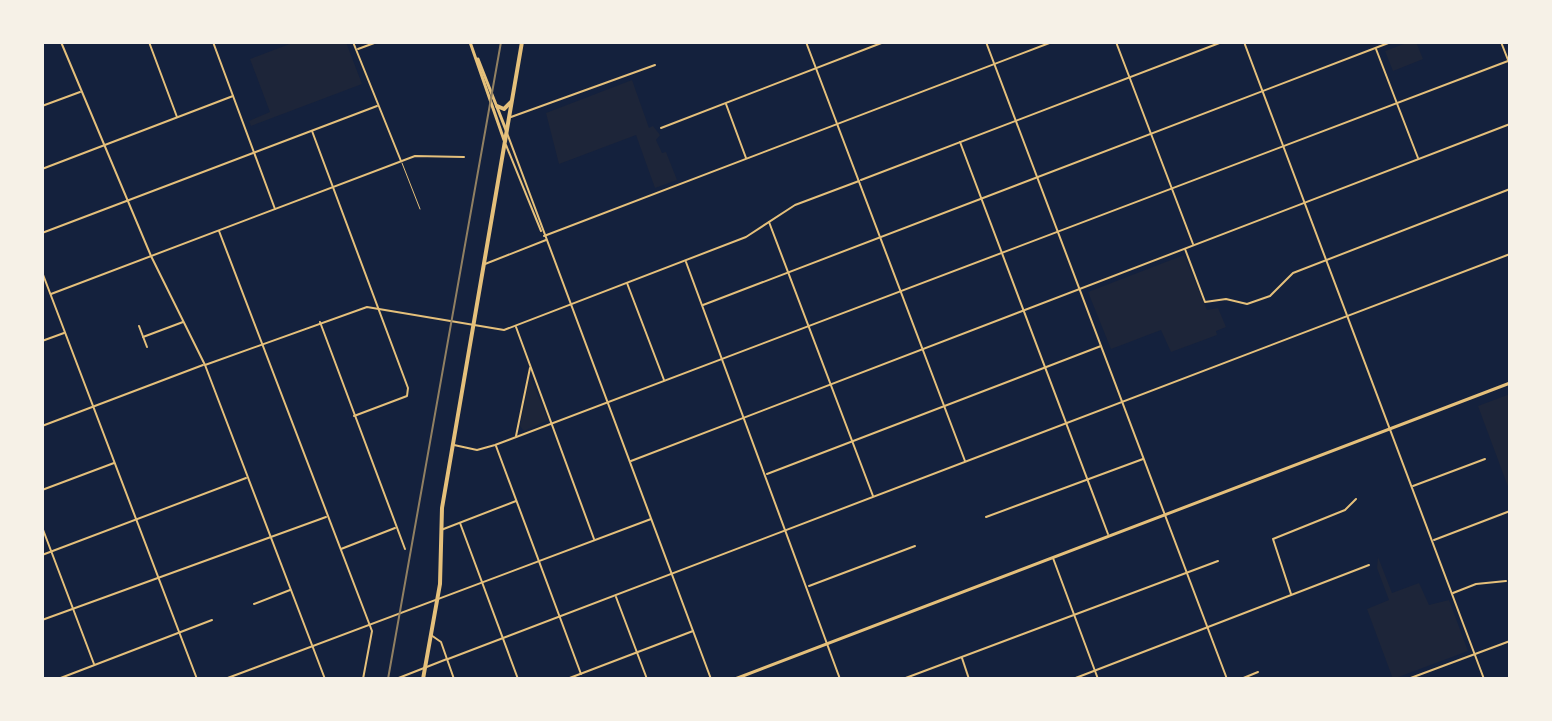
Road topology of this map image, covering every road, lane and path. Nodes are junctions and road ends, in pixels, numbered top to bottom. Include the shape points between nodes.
1 (61, 42) edge
2 (149, 42) edge
3 (213, 42) edge
4 (353, 42) edge
5 (377, 42) edge
6 (470, 42) edge
7 (522, 42) edge
8 (806, 42) edge
9 (884, 42) edge
10 (986, 42) edge
11 (1052, 42) edge
12 (1116, 42) edge
13 (1222, 42) edge
14 (1244, 42) edge
15 (1391, 42) edge
16 (1501, 42) edge
17 (1376, 48) junction
18 (356, 50) junction
19 (474, 52) junction
20 (1509, 63) edge
21 (994, 64) junction
22 (655, 65) dead end
23 (816, 68) junction
24 (1129, 78) junction
25 (81, 91) junction
26 (1263, 91) junction
27 (233, 96) junction
28 (512, 100) junction
29 (726, 103) junction
30 (1397, 104) junction
31 (42, 106) edge
32 (377, 106) junction
33 (497, 106) junction
34 (510, 117) junction
35 (177, 118) junction
36 (1016, 120) junction
37 (837, 124) junction
38 (1510, 124) edge
39 (661, 128) dead end
40 (312, 130) junction
41 (507, 132) junction
42 (1151, 134) junction
43 (960, 142) junction
44 (505, 144) junction
45 (104, 146) junction
46 (1283, 147) junction
47 (253, 152) junction
48 (464, 157) dead end
49 (746, 159) junction
50 (1418, 159) junction
51 (402, 162) junction
52 (42, 169) edge
53 (1038, 177) junction
54 (859, 181) junction
55 (334, 188) junction
56 (1172, 189) junction
57 (1510, 189) edge
58 (981, 199) junction
59 (127, 201) junction
60 (1305, 203) junction
61 (420, 209) dead end
62 (276, 210) junction
63 (769, 222) junction
64 (219, 231) junction
65 (1059, 232) junction
66 (42, 233) edge
67 (544, 236) junction
68 (880, 237) junction
69 (546, 240) junction
70 (1193, 246) junction
71 (1185, 249) junction
72 (1510, 254) edge
73 (1002, 255) junction
74 (151, 256) junction
75 (1327, 259) junction
76 (685, 261) junction
77 (484, 264) junction
78 (42, 272) edge
79 (789, 272) junction
80 (627, 283) junction
81 (1081, 289) junction
82 (902, 293) junction
83 (51, 294) junction
84 (570, 304) junction
85 (703, 305) junction
86 (377, 308) junction
87 (1024, 311) junction
88 (1348, 315) junction
89 (184, 321) junction
90 (320, 322) junction
91 (473, 325) junction
92 (139, 326) dead end
93 (515, 326) junction
94 (810, 327) junction
95 (65, 332) junction
96 (143, 337) junction
97 (42, 341) edge
98 (261, 343) junction
99 (1102, 345) junction
100 (147, 347) dead end
101 (923, 349) junction
102 (723, 359) junction
103 (205, 365) junction
104 (531, 367) junction
105 (1046, 367) junction
106 (664, 381) junction
107 (1510, 383) edge
108 (832, 384) junction
109 (1122, 402) junction
110 (608, 403) junction
111 (944, 406) junction
112 (93, 407) junction
113 (354, 416) junction
114 (745, 418) junction
115 (552, 423) junction
116 (1067, 423) junction
117 (42, 426) edge
118 (1391, 429) junction
119 (516, 437) junction
120 (853, 441) junction
121 (453, 445) junction
122 (495, 445) junction
123 (1144, 458) junction
124 (1485, 459) dead end
125 (630, 462) junction
126 (966, 462) junction
127 (115, 463) junction
128 (766, 474) junction
129 (247, 478) junction
130 (1088, 479) junction
131 (1412, 486) junction
132 (42, 490) edge
133 (874, 497) junction
134 (1356, 499) dead end
135 (516, 501) junction
136 (1510, 511) edge
137 (1165, 513) junction
138 (327, 516) junction
139 (986, 517) dead end
140 (652, 518) junction
141 (137, 520) junction
142 (460, 523) junction
143 (42, 527) edge
144 (397, 528) junction
145 (440, 530) junction
146 (787, 530) junction
147 (270, 535) junction
148 (1109, 535) junction
149 (595, 540) junction
150 (1433, 541) junction
151 (915, 546) dead end
152 (340, 549) junction
153 (405, 549) dead end
154 (51, 552) junction
155 (42, 555) edge
156 (1052, 557) junction
157 (539, 561) junction
158 (1218, 561) dead end
159 (1369, 565) dead end
160 (1187, 572) junction
161 (673, 574) junction
162 (158, 576) junction
163 (1506, 581) dead end
164 (482, 582) junction
165 (808, 587) junction
166 (291, 590) junction
167 (1452, 593) junction
168 (1291, 595) junction
169 (615, 596) junction
170 (437, 599) junction
171 (254, 604) dead end
172 (73, 609) junction
173 (1074, 614) junction
174 (560, 617) junction
175 (42, 620) edge
176 (212, 620) dead end
177 (369, 625) junction
178 (1208, 627) junction
179 (694, 631) junction
180 (179, 632) junction
181 (431, 635) junction
182 (503, 638) junction
183 (1510, 641) edge
184 (829, 643) junction
185 (313, 646) junction
186 (637, 653) junction
187 (1475, 654) junction
188 (961, 657) junction
189 (447, 659) junction
190 (95, 665) junction
191 (425, 668) junction
192 (1095, 671) junction
193 (1258, 672) dead end
194 (581, 674) junction
195 (1417, 677) edge
196 (58, 679) edge
197 (197, 679) edge
198 (225, 679) edge
199 (325, 679) edge
200 (363, 679) edge
201 (396, 679) edge
202 (423, 679) edge
203 (454, 679) edge
204 (518, 679) edge
205 (567, 679) edge
206 (647, 679) edge
207 (711, 679) edge
208 (735, 679) edge
209 (840, 679) edge
210 (903, 679) edge
211 (969, 679) edge
212 (1073, 679) edge
213 (1098, 679) edge
214 (1227, 679) edge
215 (1241, 679) edge
216 (1408, 679) edge
217 (1484, 679) edge

1 - 25 street
2 - 35 street
3 - 27 street
4 - 18 street
5 - 18 street
6 - 19 main road
7 - 28 main road
8 - 23 street
9 - 23 street
10 - 21 street
11 - 21 street
12 - 24 street
13 - 24 street
14 - 26 street
15 - 17 street
16 - 20 street
17 - 26 street
17 - 30 street
18 - 32 street
19 - 33 main road
19 - 44 main road
20 - 30 street
21 - 36 street
21 - 37 street
22 - 34 street
23 - 29 street
23 - 37 street
24 - 36 street
24 - 42 street
25 - 31 street
25 - 45 street
26 - 42 street
26 - 46 street
27 - 35 street
27 - 47 street
28 - 33 main road via 504,109
28 - 34 main road
29 - 39 street
29 - 49 street
30 - 46 street
30 - 50 street
32 - 40 street
32 - 51 street
33 - 41 main road
34 - 41 main road
35 - 45 street
36 - 43 street
36 - 53 street
37 - 49 street
37 - 54 street
38 - 50 street
40 - 47 street
40 - 55 street
41 - 44 main road
41 - 67 street
42 - 53 street
42 - 56 street
43 - 54 street
43 - 58 street
44 - 67 street
44 - 77 main road
45 - 52 street
45 - 59 street
46 - 56 street
46 - 60 street
47 - 59 street
47 - 62 street
48 - 51 street via 421,154
49 - 67 street
50 - 60 street
51 - 55 street
51 - 61 lane
53 - 58 street
53 - 65 street
54 - 63 street via 795,205
54 - 68 street
55 - 62 street
55 - 86 street
56 - 65 street
56 - 70 street
57 - 75 street
58 - 68 street
58 - 73 street
59 - 66 street
59 - 74 street
60 - 70 street
60 - 75 street
62 - 64 street
63 - 76 street
63 - 79 street
64 - 74 street
64 - 98 street
65 - 73 street
65 - 81 street
67 - 69 street
68 - 79 street
68 - 82 street
69 - 77 street
69 - 84 street
70 - 71 street
71 - 75 street via 1209,304 1226,299 1247,304 1270,296 1293,273
71 - 81 street
72 - 88 street
73 - 82 street
73 - 87 street
74 - 83 street
74 - 89 street
75 - 88 street
76 - 80 street
76 - 85 street
77 - 91 main road
78 - 83 street
79 - 85 street
79 - 94 street
80 - 84 street
80 - 106 street
81 - 87 street
81 - 99 street
82 - 94 street
82 - 101 street
83 - 95 street
84 - 93 street
84 - 110 street
85 - 102 street
86 - 90 street via 354,309
86 - 91 street
86 - 113 street via 408,395
87 - 101 street
87 - 105 street
88 - 109 street
88 - 118 street
89 - 96 street
89 - 103 street
90 - 98 street
90 - 113 street
91 - 93 street via 501,330
91 - 121 main road
92 - 96 street
93 - 104 street
94 - 102 street
94 - 108 street
95 - 97 street
95 - 112 street
96 - 100 street
98 - 103 street
98 - 138 street
99 - 105 street
99 - 109 street
101 - 108 street
101 - 111 street
102 - 106 street
102 - 114 street
103 - 112 street
103 - 129 street
104 - 115 street
104 - 119 street
105 - 111 street
105 - 116 street
106 - 110 street
107 - 118 main road
108 - 114 street
108 - 120 street
109 - 116 street
109 - 123 street
110 - 115 street
110 - 125 street
111 - 120 street
111 - 126 street
112 - 117 street
112 - 127 street
113 - 144 street
114 - 125 street
114 - 128 street
115 - 119 street
115 - 149 street
116 - 126 street
116 - 130 street
118 - 131 street
118 - 137 main road
119 - 122 street
120 - 128 street
120 - 133 street
121 - 122 street via 477,450
121 - 145 main road
122 - 135 street
123 - 130 street
123 - 137 street
124 - 131 street
125 - 140 street
126 - 133 street
127 - 132 street
127 - 141 street
128 - 146 street
129 - 141 street
129 - 147 street
130 - 139 street
130 - 148 street
131 - 150 street
133 - 146 street
134 - 168 street via 1345,510 1273,539
135 - 142 street
135 - 157 street
136 - 150 street
137 - 148 main road
137 - 160 street
138 - 147 street
138 - 152 street
140 - 149 street
140 - 161 street
141 - 154 street
141 - 162 street
142 - 145 street
142 - 164 street
143 - 154 street
144 - 152 street
144 - 153 street
145 - 170 main road
146 - 161 street
146 - 165 street
147 - 162 street
147 - 166 street
148 - 156 main road
149 - 157 street
150 - 167 street
151 - 165 street
152 - 177 street
154 - 155 street
154 - 172 street
156 - 173 street
156 - 184 main road
157 - 164 street
157 - 174 street
158 - 160 street
159 - 168 street
160 - 173 street
160 - 178 street
161 - 169 street
161 - 179 street
162 - 172 street
162 - 180 street
163 - 167 street
164 - 170 street
164 - 182 street
165 - 184 street
166 - 171 street
166 - 185 street
167 - 187 street
168 - 178 street
169 - 174 street
169 - 186 street
170 - 177 street
170 - 181 main road
172 - 175 street
172 - 190 street
173 - 188 street
173 - 192 street
174 - 182 street
174 - 194 street
176 - 180 street
177 - 185 street
177 - 200 street
178 - 192 street
178 - 214 street
179 - 186 street
179 - 207 street
180 - 190 street
180 - 197 street
181 - 189 street via 441,642
181 - 191 main road
182 - 189 street
182 - 204 street
183 - 187 street
184 - 208 main road
184 - 209 street
185 - 198 street
185 - 199 street
186 - 194 street
186 - 206 street
187 - 195 street
187 - 217 street
188 - 210 street
188 - 211 street
189 - 191 street
189 - 203 street
190 - 196 street
191 - 201 street
191 - 202 main road
192 - 212 street
192 - 213 street
193 - 215 street
194 - 205 street
195 - 216 street

